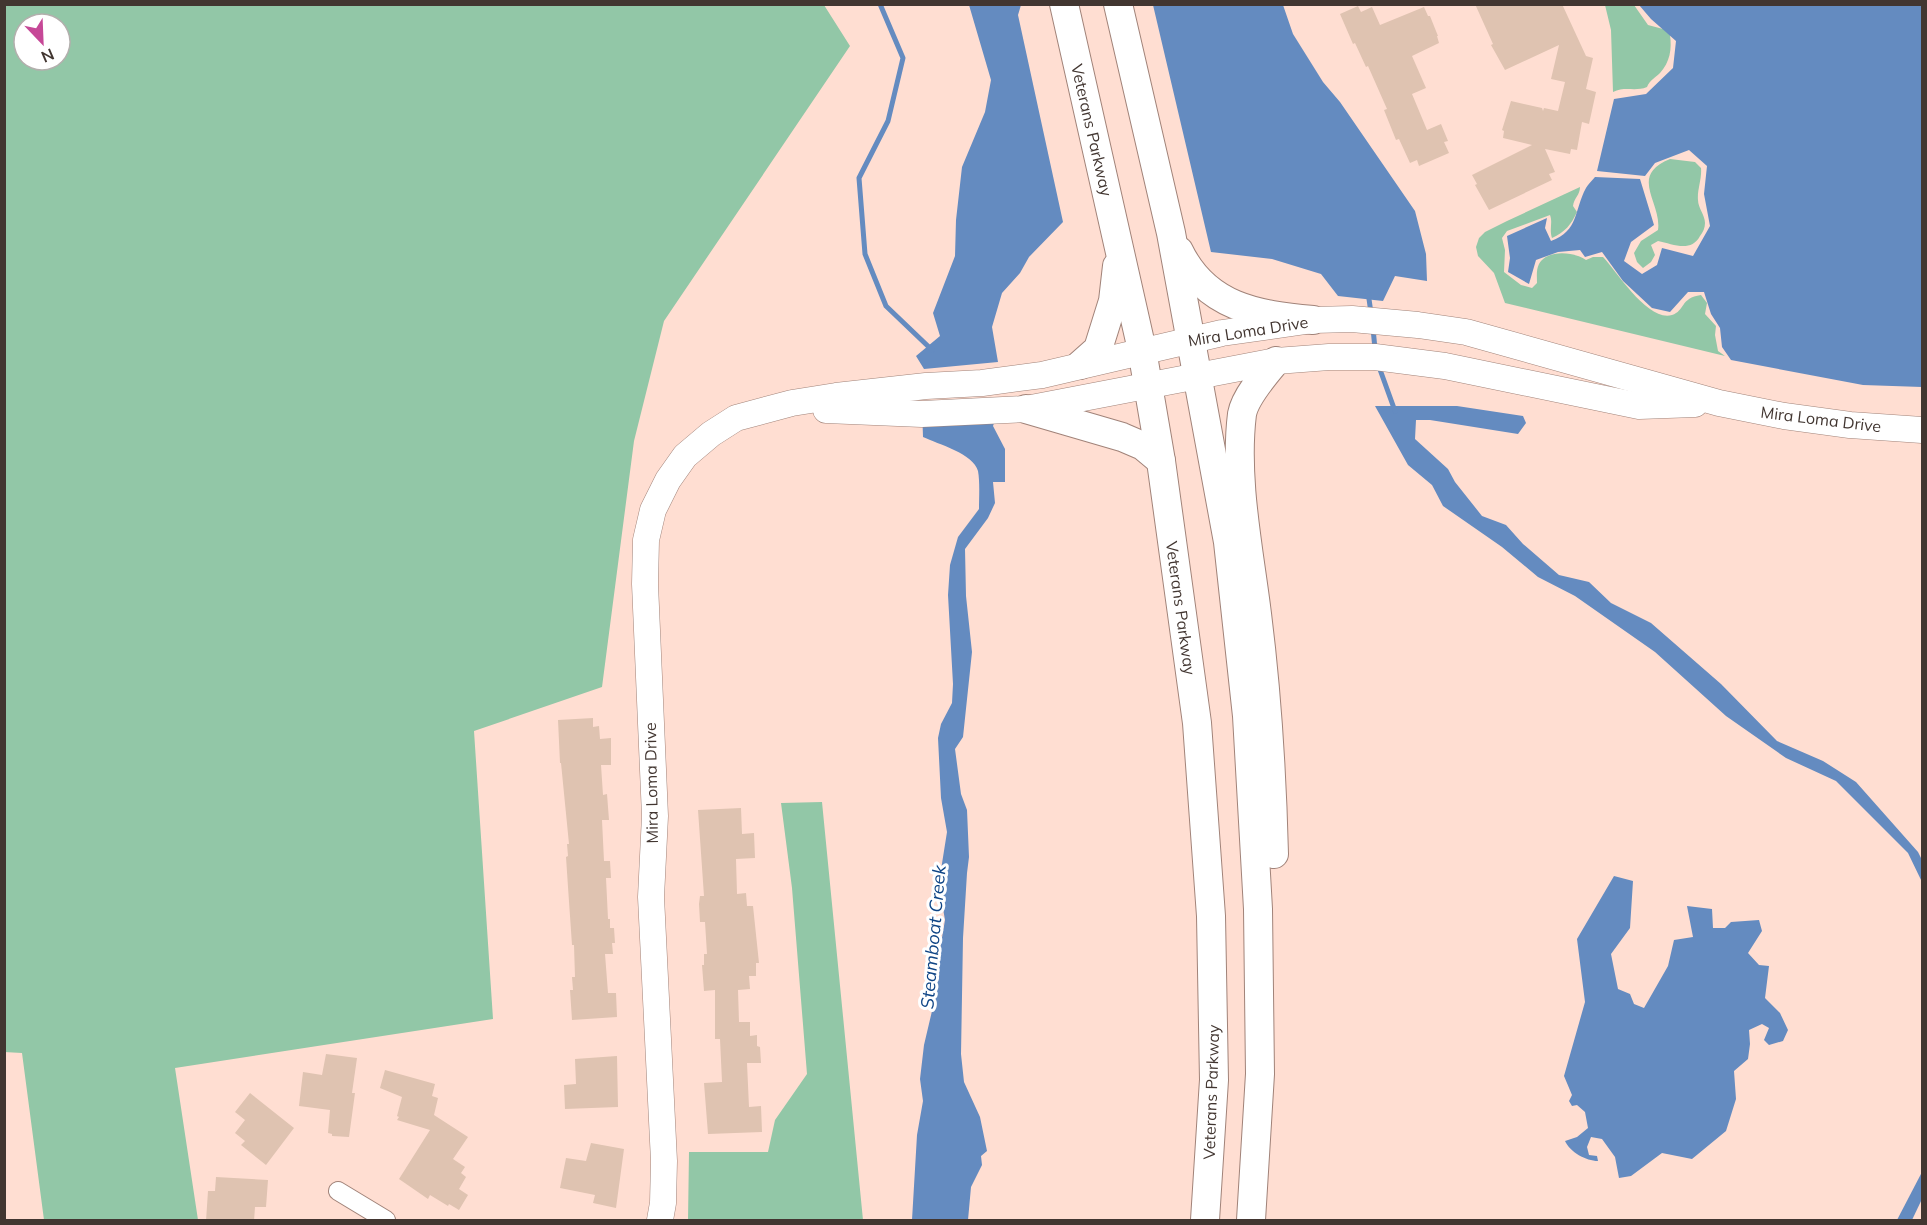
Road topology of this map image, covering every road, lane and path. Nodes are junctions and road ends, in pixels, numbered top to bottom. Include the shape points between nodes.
1 (1064, 4) edge
2 (1118, 4) edge
3 (1171, 233) junction
4 (1119, 249) junction
5 (1313, 321) junction
6 (1191, 339) junction
7 (1143, 350) junction
8 (1276, 361) junction
9 (1080, 365) junction
10 (1197, 378) junction
11 (1148, 386) junction
12 (1719, 404) junction
13 (771, 408) junction
14 (1013, 410) junction
15 (1923, 430) edge
16 (1161, 460) junction
17 (1258, 914) junction
18 (338, 1191) dead end
19 (386, 1221) edge
20 (660, 1221) edge
21 (1205, 1221) edge
22 (1251, 1221) edge

1 - 4 main road, Veterans Parkway
2 - 3 main road
3 - 5 main road via 1188,269 1203,286 1233,304 1268,316
3 - 6 main road
4 - 7 main road, Veterans Parkway
4 - 9 main road via 1113,301 1098,349
5 - 6 street, Mira Loma Drive
5 - 12 street, Mira Loma Drive via 1352,319 1444,328
6 - 7 street, Mira Loma Drive
6 - 10 main road
7 - 9 street, Mira Loma Drive
7 - 11 main road, Veterans Parkway
8 - 10 street, Mira Loma Drive
8 - 12 street, Mira Loma Drive via 1375,357 1445,366 1639,406
8 - 17 main road via 1262,376 1243,412 1240,474 1263,659 1273,807 1274,863
9 - 13 street, Mira Loma Drive via 1003,381 836,396
10 - 11 street, Mira Loma Drive
10 - 17 main road via 1229,554 1247,716
11 - 14 street, Mira Loma Drive
11 - 16 main road, Veterans Parkway
12 - 15 street, Mira Loma Drive via 1850,425
13 - 14 street, Mira Loma Drive via 922,414
13 - 20 street, Mira Loma Drive via 736,418 686,456 653,510 646,540 655,816 651,897 664,1161
14 - 16 main road via 1122,437
16 - 21 main road, Veterans Parkway via 1197,723 1211,916 1214,1080
17 - 22 main road via 1260,1074
18 - 19 street

